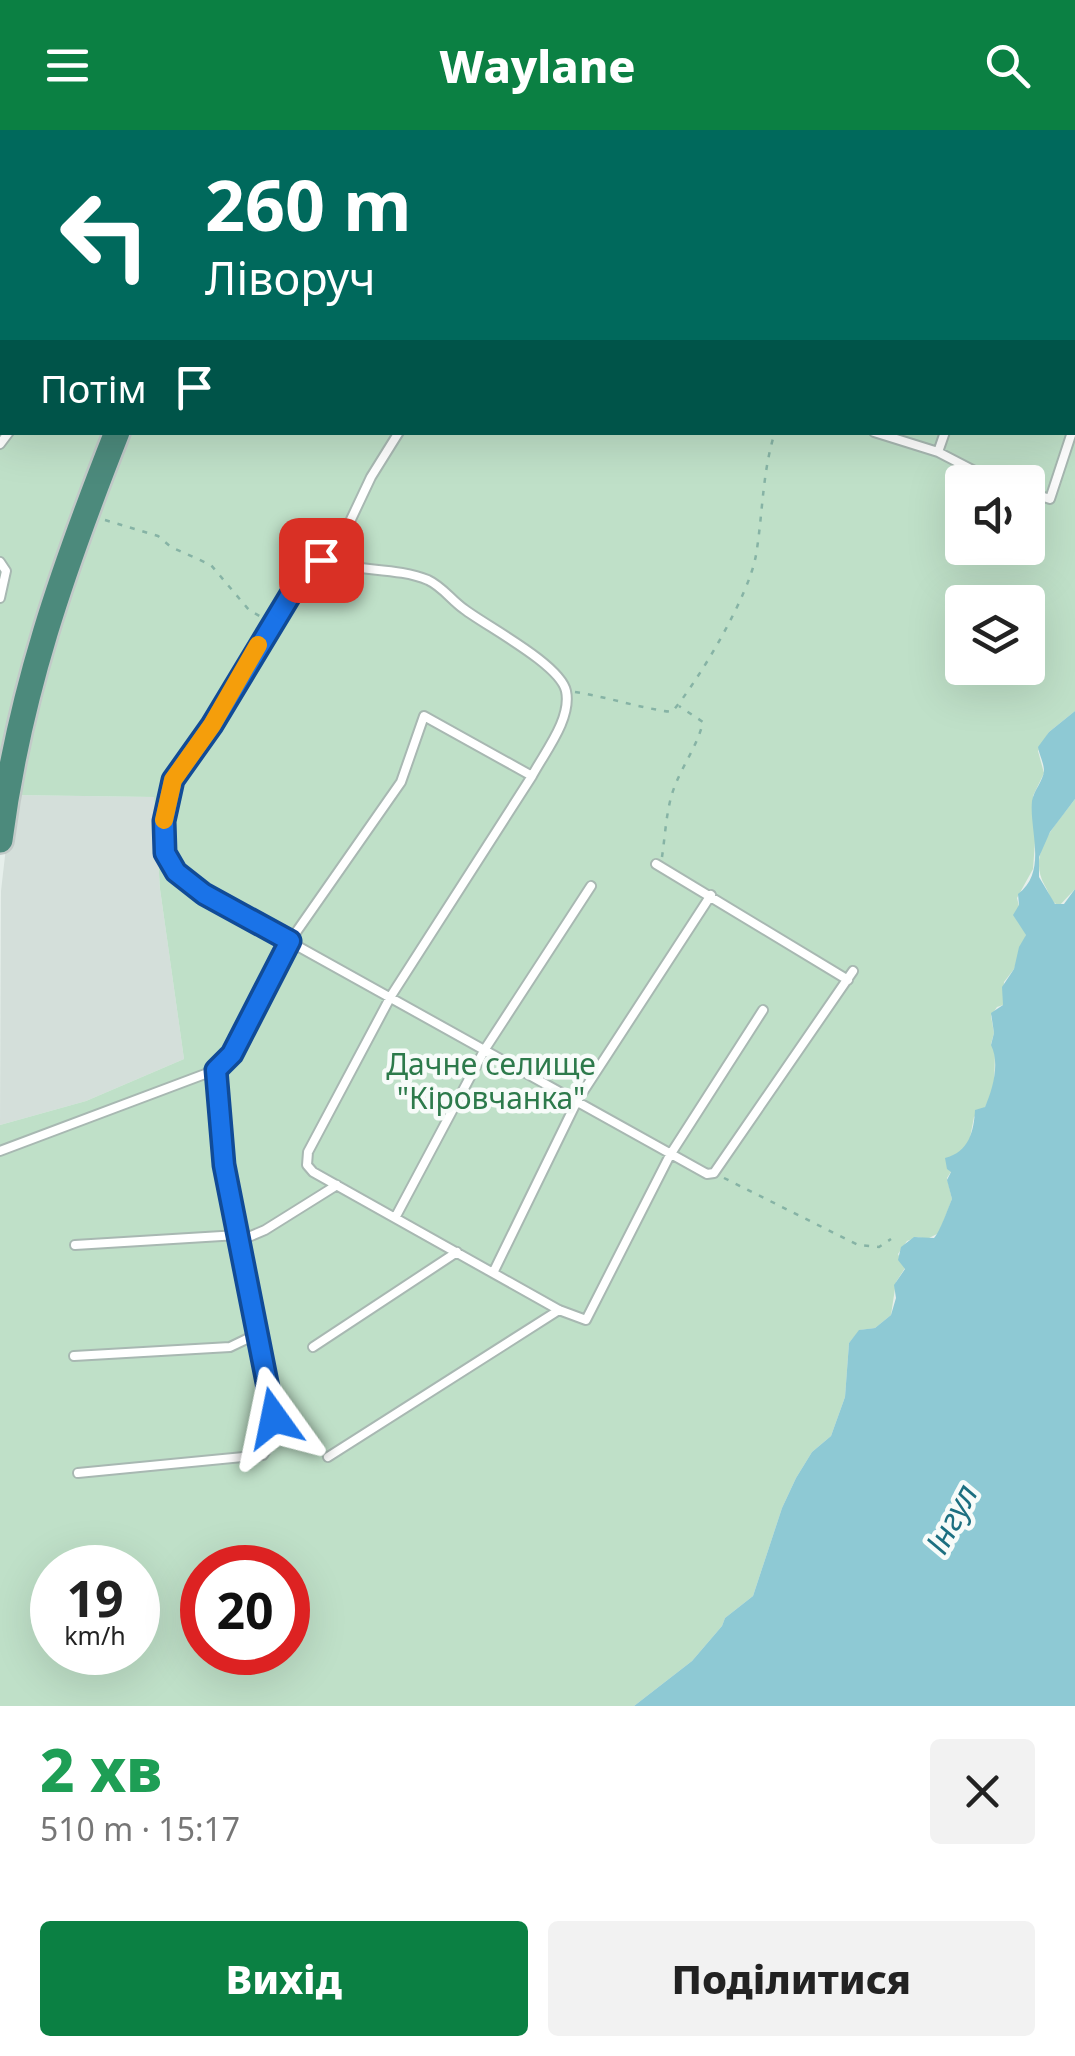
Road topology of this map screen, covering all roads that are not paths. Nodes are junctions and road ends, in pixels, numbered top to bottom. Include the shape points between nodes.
1 (116, 435) edge
2 (397, 435) edge
3 (884, 435) edge
4 (944, 435) edge
5 (1071, 435) edge
6 (938, 452) junction
7 (963, 465) edge
8 (1045, 497) edge
9 (321, 560) junction
10 (0, 562) edge
11 (0, 598) edge
12 (532, 776) junction
13 (0, 840) edge
14 (658, 865) road end
15 (591, 886) dead end
16 (711, 895) junction
17 (290, 941) junction
18 (391, 996) junction
19 (763, 1010) dead end
20 (485, 1049) junction
21 (216, 1070) junction
22 (577, 1101) junction
23 (0, 1151) edge
24 (670, 1156) junction
25 (338, 1185) junction
26 (396, 1218) junction
27 (238, 1238) junction
28 (74, 1244) dead end
29 (456, 1252) junction
30 (493, 1272) junction
31 (560, 1310) junction
32 (257, 1334) junction
33 (314, 1346) dead end
34 (74, 1356) dead end
35 (328, 1457) dead end
36 (78, 1473) dead end

1 - 13 highway via 58,583 13,751
2 - 9 lane via 354,516
3 - 6 lane
4 - 6 lane
5 - 8 lane via 1050,499
6 - 7 lane
9 - 12 lane via 437,584 557,676 566,691 563,718
9 - 17 lane via 297,584 173,780 164,821 170,863 187,883
10 - 11 lane via 6,571
12 - 17 lane via 424,716 401,782
12 - 18 lane
14 - 16 lane
15 - 20 lane
16 - 22 lane
16 - 24 lane via 850,975 714,1173
17 - 18 lane
17 - 21 lane via 232,1054
18 - 20 lane
18 - 25 lane via 308,1152 307,1165
19 - 24 lane
20 - 22 lane
20 - 26 lane
21 - 23 lane
21 - 27 lane
22 - 24 lane
22 - 30 lane
24 - 31 lane via 586,1320
25 - 26 lane
25 - 27 lane via 265,1230
26 - 29 lane
27 - 28 lane
27 - 32 lane
29 - 30 lane
29 - 33 lane
30 - 31 lane
31 - 35 lane
32 - 34 lane via 230,1346
32 - 36 lane via 274,1418 263,1455

